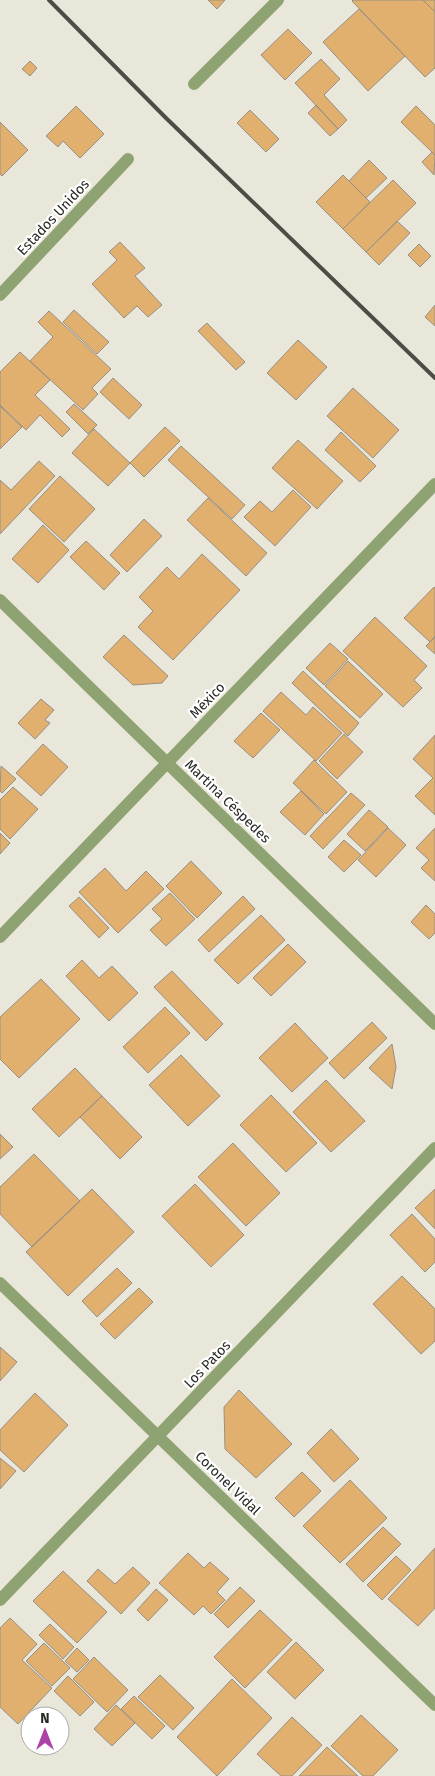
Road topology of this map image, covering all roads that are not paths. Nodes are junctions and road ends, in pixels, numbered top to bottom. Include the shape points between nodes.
1 (278, 0) edge
2 (194, 84) dead end
3 (128, 159) dead end
4 (0, 295) edge
5 (435, 484) edge
6 (0, 600) edge
7 (167, 763) junction
8 (0, 937) edge
9 (435, 1024) edge
10 (435, 1148) edge
11 (0, 1283) edge
12 (158, 1436) junction
13 (0, 1600) edge
14 (435, 1705) edge

1 - 2 street
3 - 4 street, Estados Unidos
5 - 7 street, México
6 - 7 street, Martina Céspedes
7 - 8 street, México
7 - 9 street, Martina Céspedes
10 - 12 street, Los Patos
11 - 12 street, Coronel Vidal
12 - 13 street, Los Patos
12 - 14 street, Coronel Vidal

